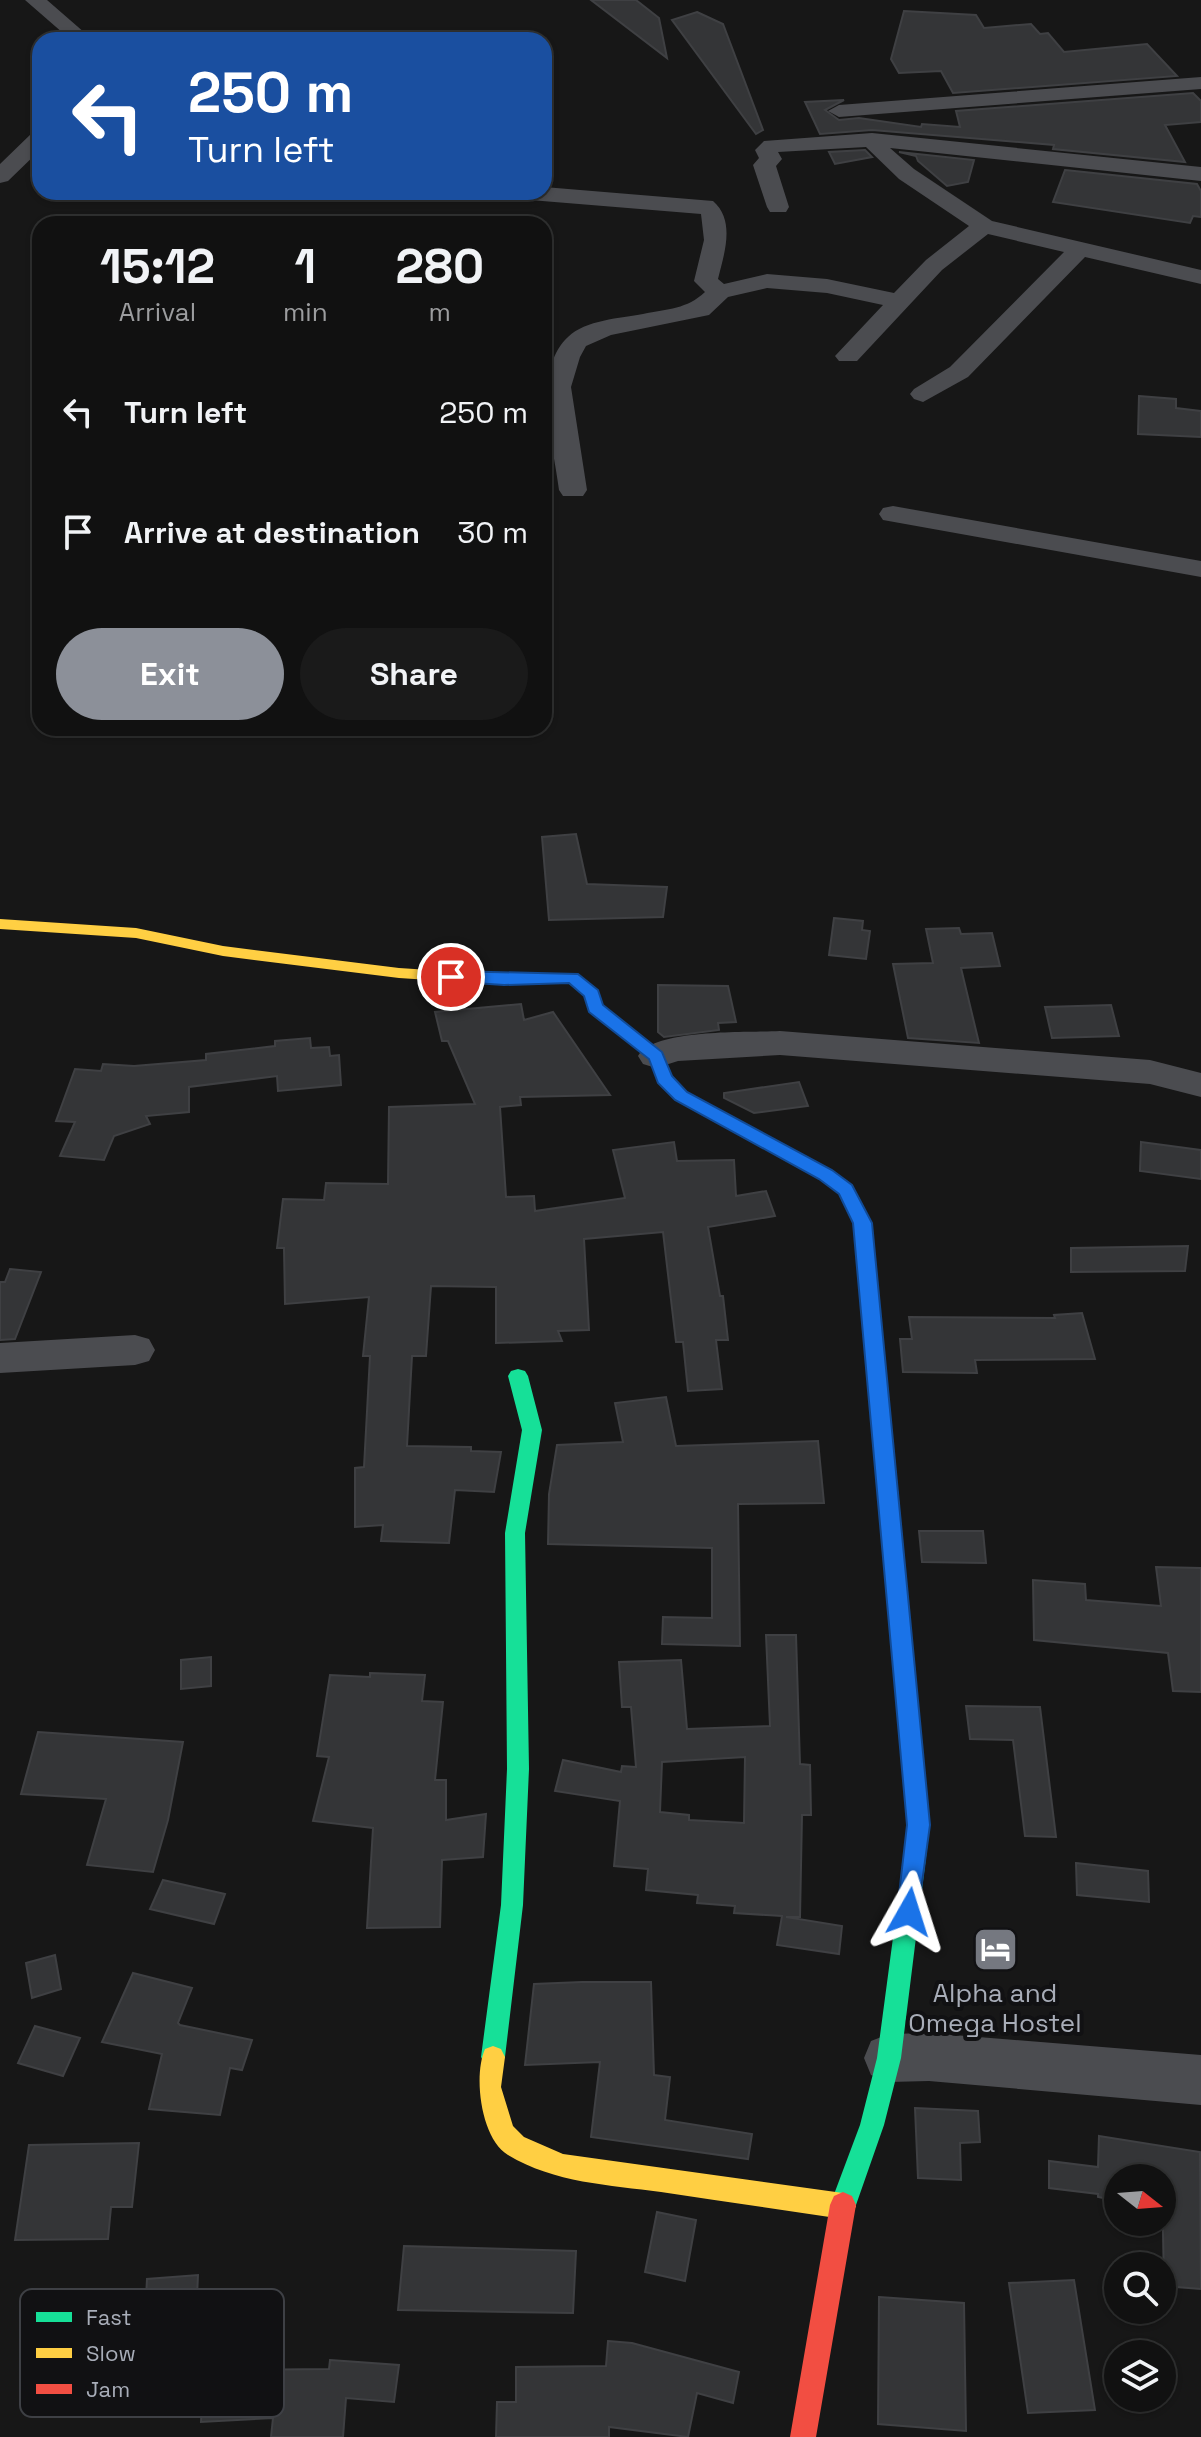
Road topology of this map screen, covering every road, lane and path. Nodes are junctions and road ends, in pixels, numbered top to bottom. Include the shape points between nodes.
1 (35, 0) edge
2 (73, 32) edge
3 (1201, 83) edge
4 (839, 111) dead end
5 (872, 140) junction
6 (32, 146) edge
7 (1201, 174) edge
8 (0, 176) edge
9 (552, 195) edge
10 (778, 207) dead end
11 (984, 226) junction
12 (1081, 248) junction
13 (1201, 277) edge
14 (720, 292) junction
15 (899, 301) junction
16 (848, 356) dead end
17 (923, 394) dead end
18 (573, 490) dead end
19 (893, 514) dead end
20 (1201, 569) edge
21 (0, 924) edge
22 (656, 1056) junction
23 (1201, 1085) edge
24 (135, 1350) dead end
25 (0, 1358) edge
26 (518, 1376) dead end
27 (889, 2058) junction
28 (1201, 2080) edge
29 (843, 2206) junction
30 (803, 2437) edge

1 - 2 street
3 - 4 street
5 - 7 street
5 - 10 street via 766,150 771,159 764,165
5 - 11 street via 900,168
6 - 8 street
9 - 14 street via 705,206 712,212 716,240 706,281
11 - 12 street
11 - 15 street
12 - 13 street
12 - 17 street via 959,372
14 - 15 street via 767,281 827,286
14 - 18 street via 700,310 604,329 577,341 558,387
15 - 16 street
19 - 20 street
21 - 22 street via 136,933 223,951 399,973 572,978 592,994 595,1008
22 - 23 street via 674,1049 780,1043 1150,1072
22 - 27 street via 664,1078 681,1096 826,1174 846,1190 863,1223 919,1825
24 - 25 street
26 - 29 street via 532,1430 515,1533 512,1905 489,2087 503,2133 525,2152 563,2166
27 - 28 street
27 - 29 street
29 - 30 street

